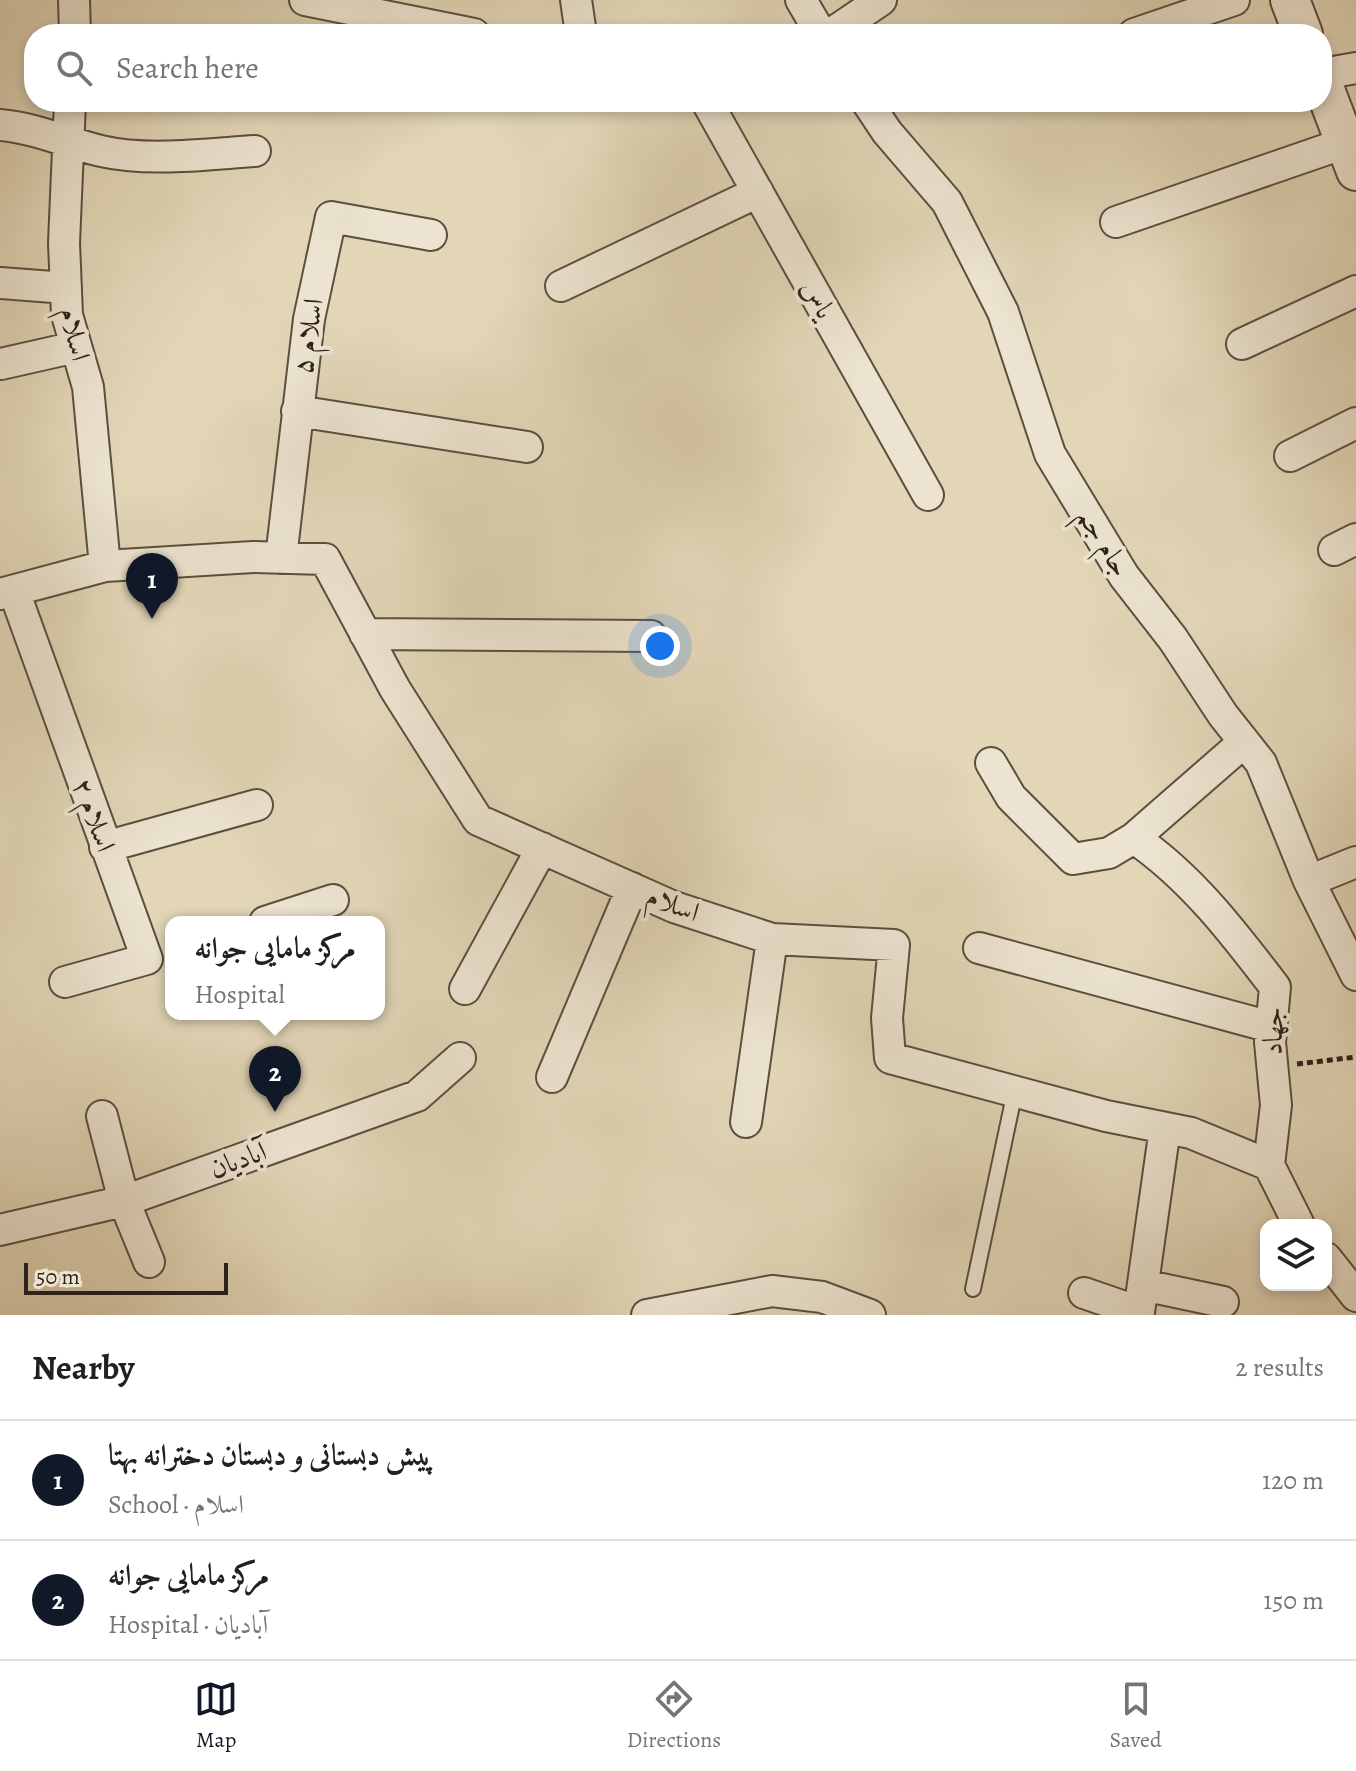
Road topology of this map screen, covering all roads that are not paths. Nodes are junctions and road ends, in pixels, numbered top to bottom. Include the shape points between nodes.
1 (74, 0) edge
2 (305, 0) edge
3 (576, 0) edge
4 (801, 0) edge
5 (881, 0) edge
6 (1234, 0) edge
7 (1290, 0) edge
8 (429, 13) edge
9 (75, 24) edge
10 (453, 24) edge
11 (580, 24) edge
12 (815, 24) edge
13 (846, 24) edge
14 (1163, 24) edge
15 (1299, 24) edge
16 (1356, 68) edge
17 (1332, 72) edge
18 (1332, 108) edge
19 (69, 112) edge
20 (713, 112) edge
21 (875, 112) edge
22 (0, 125) edge
23 (68, 140) junction
24 (255, 151) dead end
25 (1351, 157) edge
26 (758, 192) junction
27 (1116, 222) dead end
28 (431, 235) dead end
29 (0, 283) edge
30 (561, 286) dead end
31 (66, 288) junction
32 (1356, 291) edge
33 (1242, 344) dead end
34 (76, 347) junction
35 (1, 364) edge
36 (297, 411) junction
37 (1356, 423) edge
38 (527, 447) dead end
39 (1290, 456) dead end
40 (928, 495) dead end
41 (281, 558) junction
42 (105, 566) junction
43 (7, 592) edge
44 (365, 634) junction
45 (651, 636) dead end
46 (1244, 742) junction
47 (991, 763) dead end
48 (257, 805) dead end
49 (1134, 838) junction
50 (105, 847) junction
51 (542, 848) junction
52 (1356, 862) edge
53 (1309, 881) junction
54 (632, 888) junction
55 (333, 900) dead end
56 (284, 916) edge
57 (772, 939) junction
58 (979, 948) dead end
59 (159, 956) edge
60 (1356, 975) edge
61 (65, 982) dead end
62 (465, 989) dead end
63 (1271, 1027) junction
64 (460, 1058) dead end
65 (552, 1077) dead end
66 (1016, 1091) junction
67 (102, 1116) dead end
68 (746, 1122) dead end
69 (1165, 1128) junction
70 (1269, 1165) junction
71 (124, 1201) junction
72 (1296, 1219) edge
73 (0, 1230) edge
74 (149, 1262) dead end
75 (1332, 1266) edge
76 (973, 1289) dead end
77 (1084, 1293) dead end
78 (1356, 1296) edge
79 (1141, 1298) junction
80 (1223, 1302) dead end
81 (647, 1315) edge
82 (870, 1315) edge

1 - 9 street
2 - 8 street
3 - 11 street
4 - 12 street
5 - 13 street
6 - 14 street
7 - 15 street
8 - 10 street
16 - 17 street
18 - 25 street
19 - 23 street, اسلام
20 - 26 street, یاس
21 - 46 street, جام جم via 954,216 1003,312 1050,454 1124,576
22 - 23 street
23 - 24 street via 103,151 188,156
23 - 31 street, اسلام
25 - 27 street
26 - 30 street
26 - 40 street, یاس
28 - 36 street, اسلام ۵ via 331,217 309,319
29 - 31 street
31 - 34 street, اسلام
32 - 33 street
34 - 35 street
34 - 42 street, اسلام via 88,387
36 - 38 street
36 - 41 street, اسلام ۵
37 - 39 street
41 - 42 street, اسلام
41 - 44 street, اسلام via 325,559
42 - 43 street, اسلام
43 - 50 street, اسلام ۲
44 - 45 street
44 - 51 street, اسلام via 478,820
46 - 49 street
46 - 53 street, جام جم via 1261,763
47 - 49 street via 1011,797 1073,859 1109,853
48 - 50 street
49 - 63 street, جهاد via 1167,860 1275,987
50 - 59 street, اسلام ۲
51 - 54 street, اسلام
51 - 62 street
52 - 53 street
53 - 60 street, جام جم
54 - 57 street, اسلام
54 - 65 street
55 - 56 street
57 - 66 street, اسلام via 894,945 887,1018 890,1058
57 - 68 street
58 - 63 street
59 - 61 street, اسلام ۲
63 - 70 street, جهاد via 1276,1105
64 - 71 street, آبادیان via 417,1096
66 - 69 street, اسلام
66 - 76 lane
67 - 71 street
69 - 70 street, اسلام via 1191,1133
69 - 79 street
70 - 72 street
71 - 73 street, آبادیان
71 - 74 street
75 - 78 street
77 - 79 street
79 - 80 street
81 - 82 street via 772,1291 822,1297

